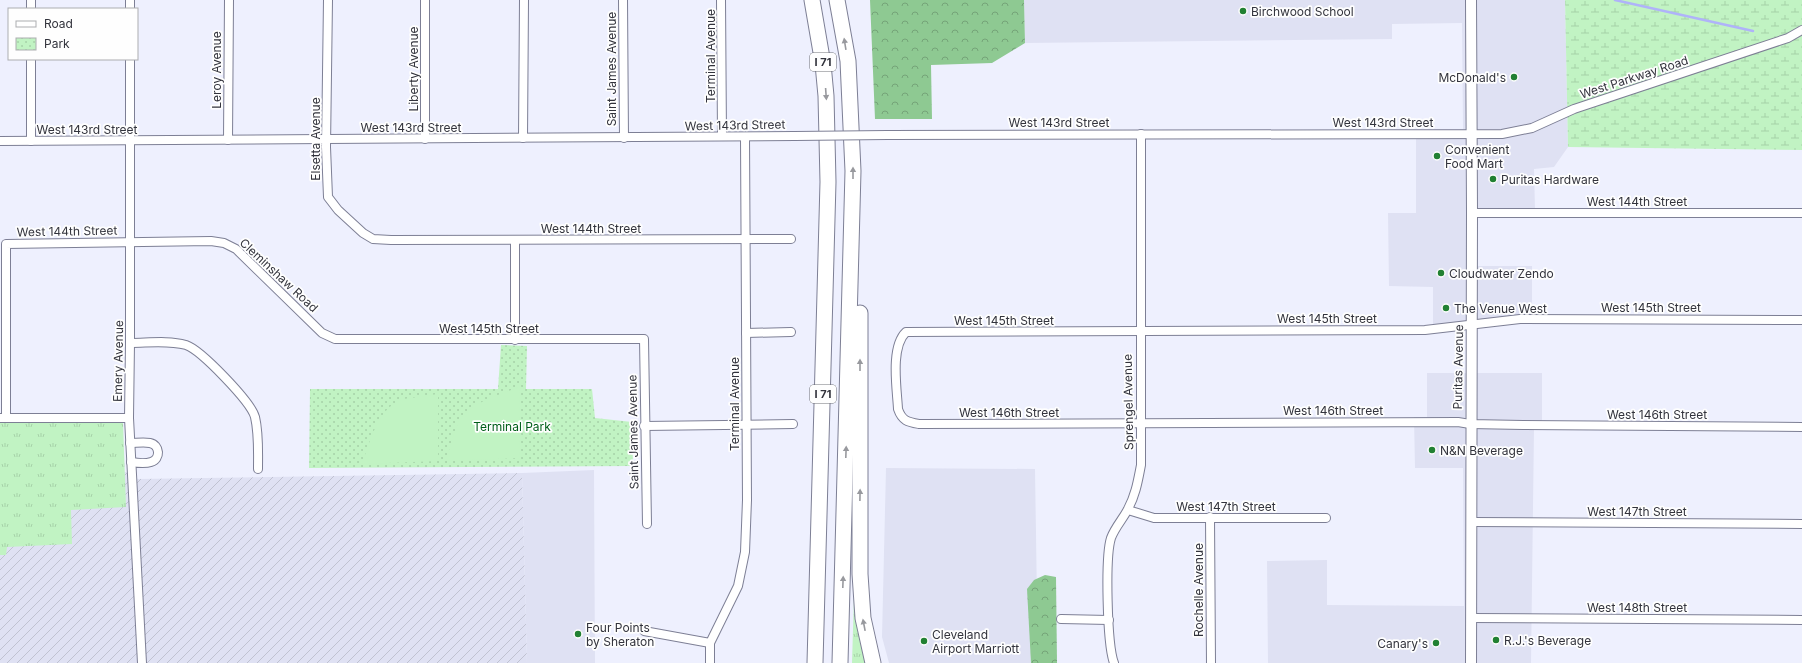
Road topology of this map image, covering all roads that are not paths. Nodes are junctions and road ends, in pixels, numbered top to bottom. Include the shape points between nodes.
1 (229, 0) edge
2 (328, 0) edge
3 (425, 0) edge
4 (524, 0) edge
5 (623, 0) edge
6 (721, 0) edge
7 (812, 0) edge
8 (837, 0) edge
9 (1471, 0) edge
10 (1802, 30) edge
11 (31, 60) edge
12 (130, 60) edge
13 (827, 126) junction
14 (1141, 134) junction
15 (1471, 134) junction
16 (722, 136) junction
17 (745, 137) junction
18 (523, 138) junction
19 (624, 138) junction
20 (326, 139) junction
21 (425, 139) junction
22 (228, 140) junction
23 (0, 141) edge
24 (31, 141) junction
25 (130, 141) junction
26 (853, 212) junction
27 (1472, 213) junction
28 (1802, 213) edge
29 (745, 239) junction
30 (791, 239) dead end
31 (391, 240) joint
32 (514, 241) junction
33 (130, 242) junction
34 (1802, 320) edge
35 (1471, 324) junction
36 (791, 332) dead end
37 (1140, 332) junction
38 (746, 333) junction
39 (335, 339) joint
40 (644, 339) joint
41 (515, 340) junction
42 (130, 343) junction
43 (896, 383) joint
44 (3, 417) edge
45 (129, 418) junction
46 (1140, 423) junction
47 (793, 424) dead end
48 (1470, 424) junction
49 (746, 425) junction
50 (644, 426) junction
51 (1802, 427) edge
52 (130, 443) junction
53 (131, 462) junction
54 (258, 469) dead end
55 (1128, 510) junction
56 (1210, 517) junction
57 (1326, 518) dead end
58 (1472, 522) junction
59 (646, 524) dead end
60 (1802, 524) edge
61 (1061, 618) dead end
62 (1471, 618) junction
63 (1109, 620) junction
64 (1802, 620) edge
65 (644, 631) dead end
66 (710, 643) junction
67 (142, 663) edge
68 (710, 663) edge
69 (805, 663) edge
70 (815, 663) edge
71 (840, 663) edge
72 (873, 663) edge
73 (1114, 663) edge
74 (1211, 663) edge
75 (1470, 663) edge

1 - 22 street, Leroy Avenue
2 - 20 street, Elsetta Avenue
3 - 21 street, Liberty Avenue
4 - 18 street
5 - 19 street, Saint James Avenue
6 - 16 street, Terminal Avenue
7 -> 13 highway, I 71 via 823,64
26 -> 8 highway, I 71 via 848,61
9 - 15 street, Puritas Avenue
10 - 15 street, West Parkway Road via 1788,38 1574,109 1532,128 1502,134
11 - 24 street
12 - 25 street, Emery Avenue
13 - 69 highway via 818,220
13 - 70 highway, I 71 via 827,240
14 - 15 street, West 143rd Street
14 - 17 street, West 143rd Street, bridge
14 - 37 street, Sprengel Avenue
15 - 27 street, Puritas Avenue
16 - 17 street, West 143rd Street
16 - 19 street, West 143rd Street
17 - 29 street, Terminal Avenue
18 - 19 street, West 143rd Street
18 - 21 street, West 143rd Street
20 - 21 street, West 143rd Street
20 - 22 street, West 143rd Street
20 - 31 street, Elsetta Avenue via 328,197 362,233 373,239
22 - 25 street, West 143rd Street
23 - 24 street, West 143rd Street
24 - 25 street, West 143rd Street
25 - 33 street, Emery Avenue
71 -> 26 highway, I 71
72 -> 26 highway via 863,618 861,592 860,317
27 - 28 street, West 144th Street
27 - 35 street, Puritas Avenue
29 - 30 street, West 144th Street
29 - 32 street, West 144th Street
29 - 38 street, Terminal Avenue
31 - 32 street, West 144th Street
32 - 41 street
33 - 39 street, Cleminshaw Road via 224,243 236,249 322,332
33 - 42 street, Emery Avenue
33 - 44 street, West 144th Street via 6,244
34 - 35 street, West 145th Street via 1520,319
35 - 37 street, West 145th Street via 1425,330
35 - 48 street, Puritas Avenue
36 - 38 street
37 - 43 street, West 145th Street via 906,332 900,338 896,354
37 - 46 street, Sprengel Avenue
38 - 49 street, Terminal Avenue
39 - 41 street, West 145th Street
40 - 41 street, West 145th Street
40 - 50 street, Saint James Avenue
42 - 45 street, Emery Avenue
42 - 54 street via 171,343 187,346 199,353 244,398 255,416
43 - 46 street, West 146th Street via 901,417 919,424
44 - 45 street
45 - 52 street, Emery Avenue
46 - 48 street, West 146th Street
46 - 55 street, Sprengel Avenue via 1141,465 1137,488
47 - 49 street
48 - 51 street, West 146th Street
48 - 58 street, Puritas Avenue
49 - 50 street
49 - 66 street, Terminal Avenue via 745,552 738,586
50 - 59 street, Saint James Avenue
52 - 53 street, Emery Avenue
52 - 53 street via 150,443 156,446 158,453 156,459 150,462
53 - 67 street, Emery Avenue
55 - 56 street, West 147th Street via 1154,518
55 - 63 street, Sprengel Avenue via 1118,523 1111,539 1108,558
56 - 57 street, West 147th Street
56 - 74 street, Rochelle Avenue
58 - 60 street, West 147th Street
58 - 62 street, Puritas Avenue
61 - 63 street
62 - 64 street, West 148th Street
62 - 75 street, Puritas Avenue
63 - 73 street, Sprengel Avenue
65 - 66 street
66 - 68 street, Terminal Avenue

